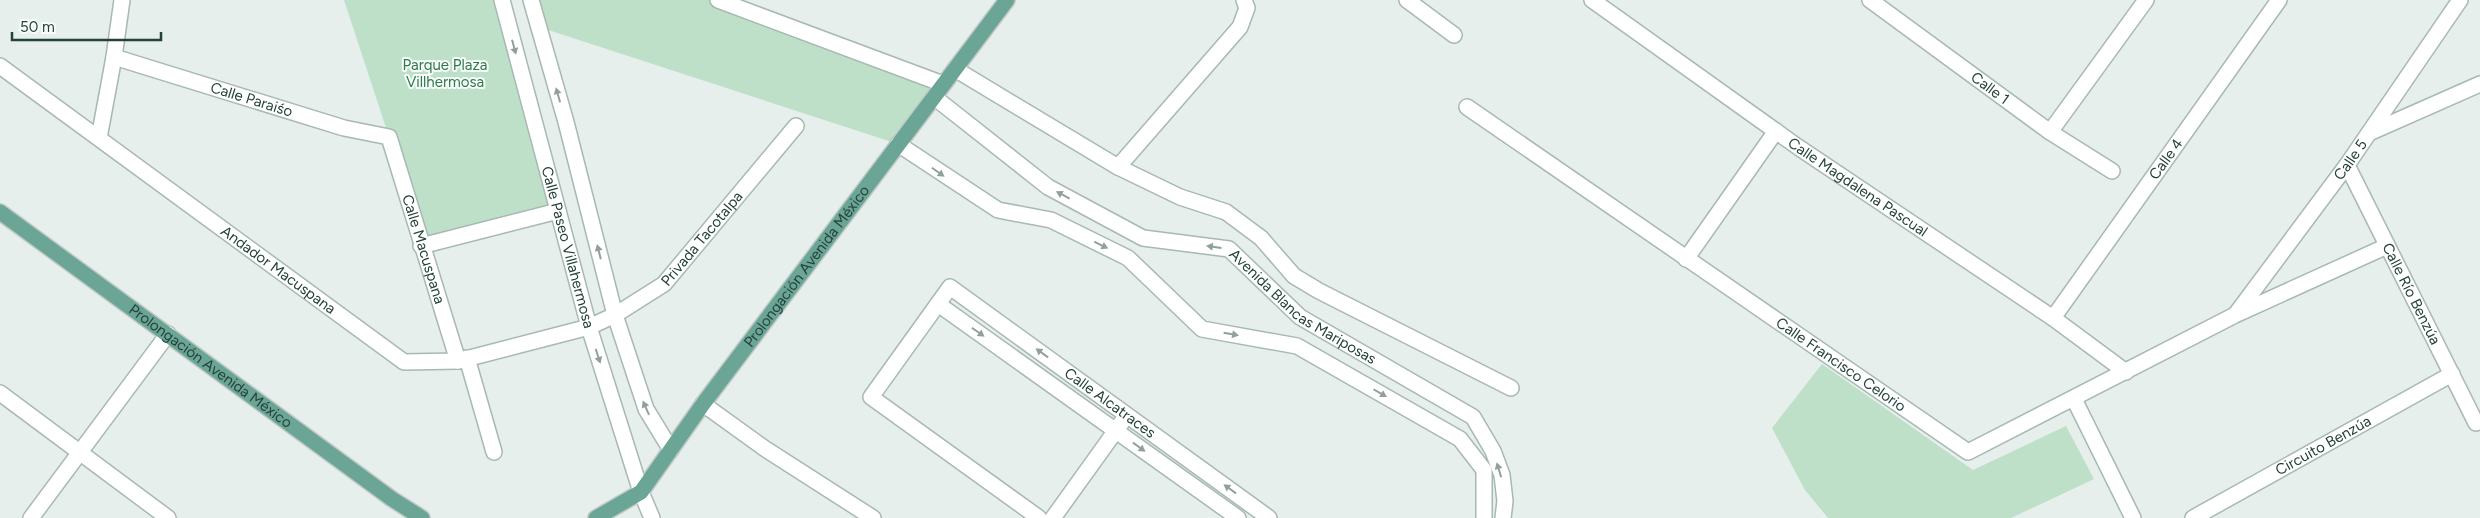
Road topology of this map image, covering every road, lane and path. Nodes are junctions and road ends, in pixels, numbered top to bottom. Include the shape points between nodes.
1 (122, 0) edge
2 (502, 0) edge
3 (531, 0) edge
4 (718, 0) edge
5 (1007, 0) edge
6 (1244, 0) edge
7 (1407, 0) edge
8 (1592, 0) edge
9 (1870, 0) edge
10 (2279, 0) edge
11 (2460, 0) edge
12 (2142, 1) edge
13 (1454, 35) dead end
14 (114, 57) junction
15 (0, 66) edge
16 (955, 69) junction
17 (944, 84) junction
18 (2480, 84) edge
19 (934, 97) junction
20 (1467, 107) dead end
21 (796, 126) dead end
22 (1776, 131) junction
23 (2050, 132) junction
24 (2368, 134) junction
25 (389, 137) joint
26 (99, 138) junction
27 (898, 144) junction
28 (2347, 165) junction
29 (1118, 167) junction
30 (2112, 171) dead end
31 (558, 211) junction
32 (0, 212) edge
33 (421, 246) junction
34 (2386, 246) junction
35 (1686, 260) junction
36 (938, 304) junction
37 (615, 315) junction
38 (2235, 315) junction
39 (2053, 318) junction
40 (589, 327) junction
41 (168, 334) junction
42 (462, 359) junction
43 (2126, 372) junction
44 (2452, 374) junction
45 (1511, 388) dead end
46 (0, 393) edge
47 (2074, 399) junction
48 (703, 404) junction
49 (1127, 416) junction
50 (2476, 423) dead end
51 (1116, 430) junction
52 (670, 450) junction
53 (80, 452) junction
54 (494, 452) dead end
55 (641, 492) junction
56 (418, 517) edge
57 (31, 518) edge
58 (168, 518) edge
59 (596, 518) edge
60 (652, 518) edge
61 (873, 518) edge
62 (1039, 518) edge
63 (1053, 518) edge
64 (1238, 518) edge
65 (1269, 518) edge
66 (1484, 518) edge
67 (1503, 518) edge
68 (2133, 518) edge
69 (2193, 518) edge

1 - 14 street
2 -> 31 street, Calle Paseo Villahermosa
37 -> 3 street, Calle Paseo Villahermosa
4 - 17 street
5 - 16 main road, Prolongación Avenida México
6 - 29 street via 1246,8 1240,27
7 - 13 street
8 - 22 street, Calle Magdalena Pascual
9 - 23 street, Calle 1
10 - 39 street, Calle 4
11 - 24 street, Calle 5
12 - 23 street
14 - 25 street, Calle Paraiśo via 344,128
14 - 26 street
15 - 26 street, Andador Macuspana
16 - 17 main road, Prolongación Avenida México
16 - 29 street
17 - 19 main road, Prolongación Avenida México
18 - 24 street
19 - 27 main road, Prolongación Avenida México
67 -> 19 street, Avenida Blancas Mariposas via 1502,475 1493,450 1472,417 1300,317 1229,249 1143,238 1048,187
20 - 35 street, Calle Francisco Celorio
21 - 37 street, Privada Tacotalpa via 664,284
22 - 35 street
22 - 39 street, Calle Magdalena Pascual
23 - 30 street, Calle 1
24 - 28 street, Calle 5
25 - 33 street, Calle Macuspana
26 - 42 street, Andador Macuspana via 404,362
27 - 48 main road, Prolongación Avenida México
27 -> 66 street, Avenida Blancas Mariposas via 998,210 1051,220 1128,258 1202,329 1297,346 1460,440 1484,470
28 - 34 street, Calle Río Benzúa
28 - 38 street, Calle 5
29 - 45 street via 1180,197 1226,212 1261,238 1294,276
31 - 33 street
31 - 40 street, Calle Paseo Villahermosa
32 - 41 main road, Prolongación Avenida México
33 - 42 street, Calle Macuspana
34 - 38 street, Calle Francisco Celorio
34 - 44 street, Calle Río Benzúa
35 - 47 street, Calle Francisco Celorio via 1968,452
49 -> 36 street, Calle Alcatraces via 950,287
36 -> 51 street, Calle Alcatraces
36 - 62 street via 870,397
37 - 40 street, Privada Tacotalpa
52 -> 37 street, Calle Paseo Villahermosa via 646,409
38 - 43 street, Calle Francisco Celorio
39 - 43 street, Calle Magdalena Pascual
40 - 42 street, Andador Macuspana
40 -> 55 street, Calle Paseo Villahermosa
41 - 53 street
41 - 56 main road, Prolongación Avenida México
42 - 54 street, Calle Macuspana
43 - 47 street, Calle Francisco Celorio
44 - 50 street, Calle Río Benzúa
44 - 69 street, Circuito Benzúa
46 - 53 street
47 - 68 street
48 - 52 main road, Prolongación Avenida México
48 - 61 street via 764,448
49 - 51 street
65 -> 49 street, Calle Alcatraces
51 - 63 street
51 -> 64 street, Calle Alcatraces
52 - 55 main road, Prolongación Avenida México
53 - 57 street
53 - 58 street
55 - 59 main road, Prolongación Avenida México
55 - 60 street, Calle Paseo Villahermosa

